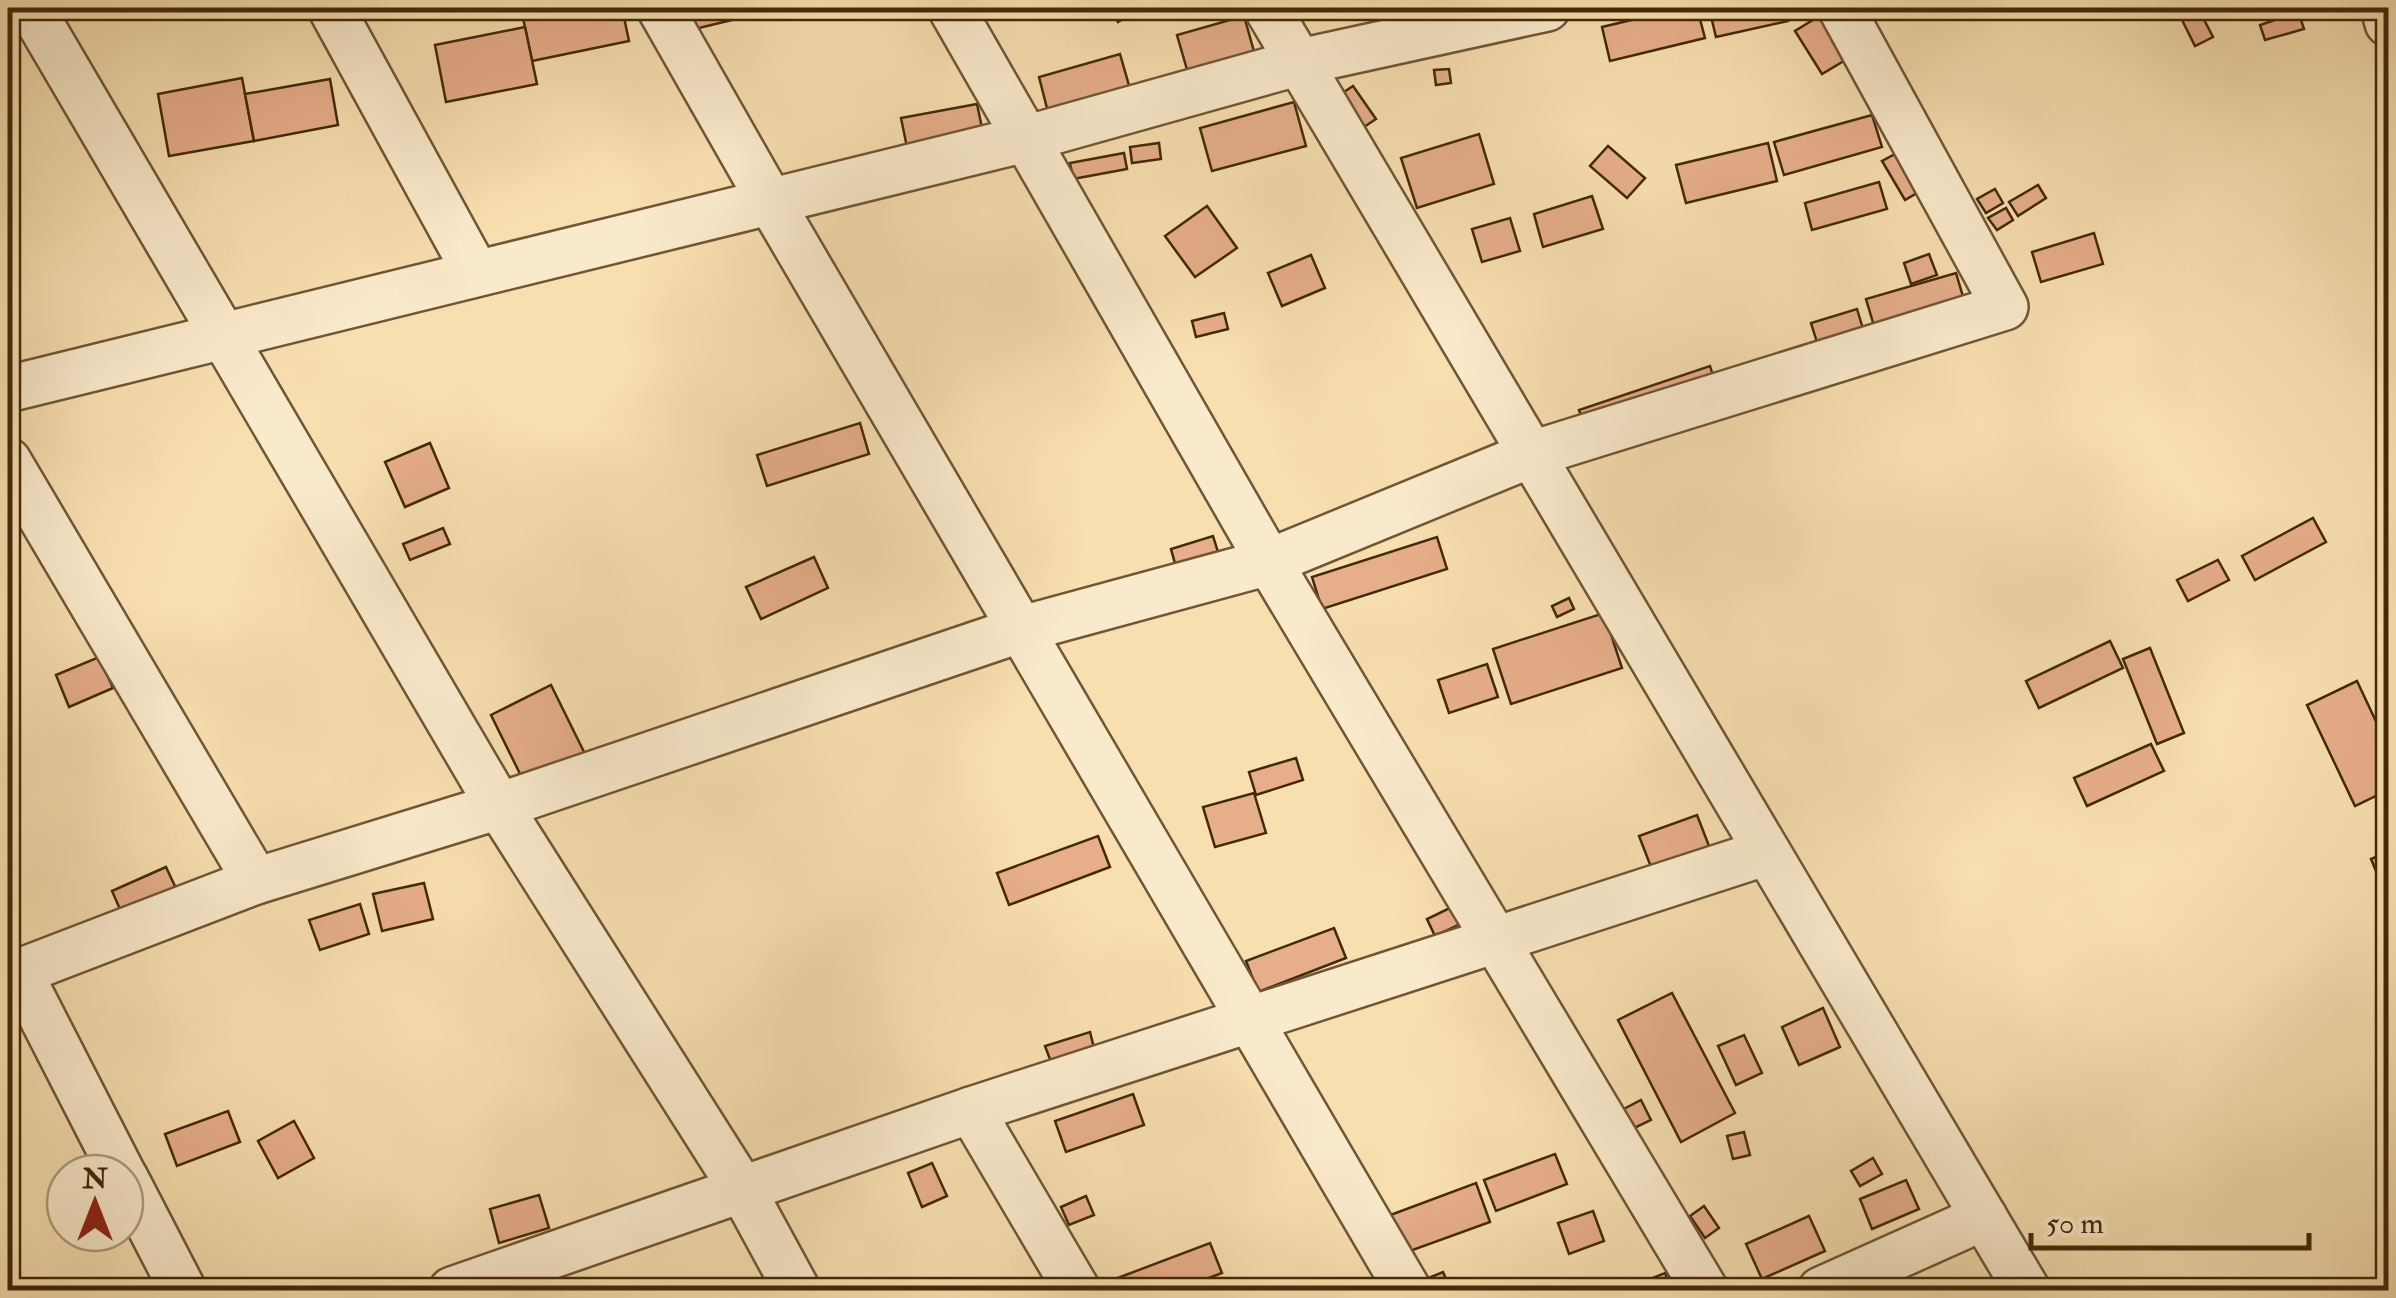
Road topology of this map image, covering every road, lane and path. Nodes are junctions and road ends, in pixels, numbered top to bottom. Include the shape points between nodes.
1 (32, 8) edge
2 (331, 8) edge
3 (660, 8) edge
4 (951, 8) edge
5 (1267, 8) edge
6 (1547, 8) edge
7 (1841, 8) edge
8 (2384, 8) edge
9 (2388, 23) edge
10 (1300, 62) junction
11 (1026, 139) junction
12 (770, 202) junction
13 (476, 274) junction
14 (224, 336) junction
15 (8, 388) edge
16 (1532, 454) junction
17 (8, 461) edge
18 (1269, 562) junction
19 (1022, 629) junction
20 (498, 806) junction
21 (1767, 852) junction
22 (256, 881) junction
23 (1495, 940) junction
24 (1250, 1019) junction
25 (971, 1110) junction
26 (112, 1153) edge
27 (742, 1189) junction
28 (145, 1217) edge
29 (1984, 1217) junction
30 (481, 1285) edge
31 (183, 1290) edge
32 (797, 1290) edge
33 (1077, 1290) edge
34 (1408, 1290) edge
35 (1705, 1290) edge
36 (1821, 1290) edge
37 (2027, 1290) edge

1 - 14 street
2 - 13 street
3 - 12 street
4 - 11 street
5 - 10 street
6 - 10 street
7 - 16 street via 2005,307
8 - 9 street
10 - 11 street
10 - 16 street
11 - 12 street
11 - 18 street
12 - 13 street
12 - 19 street
13 - 14 street
14 - 15 street
14 - 20 street
16 - 18 street
16 - 21 street
17 - 22 street
18 - 19 street
18 - 23 street
19 - 20 street
19 - 24 street
20 - 22 street
20 - 27 street
21 - 23 street
21 - 29 street
22 - 26 street via 19,972
23 - 24 street
23 - 35 street
24 - 25 street
24 - 34 street
25 - 27 street
25 - 33 street
27 - 30 street
27 - 32 street
28 - 31 street
29 - 36 street
29 - 37 street

